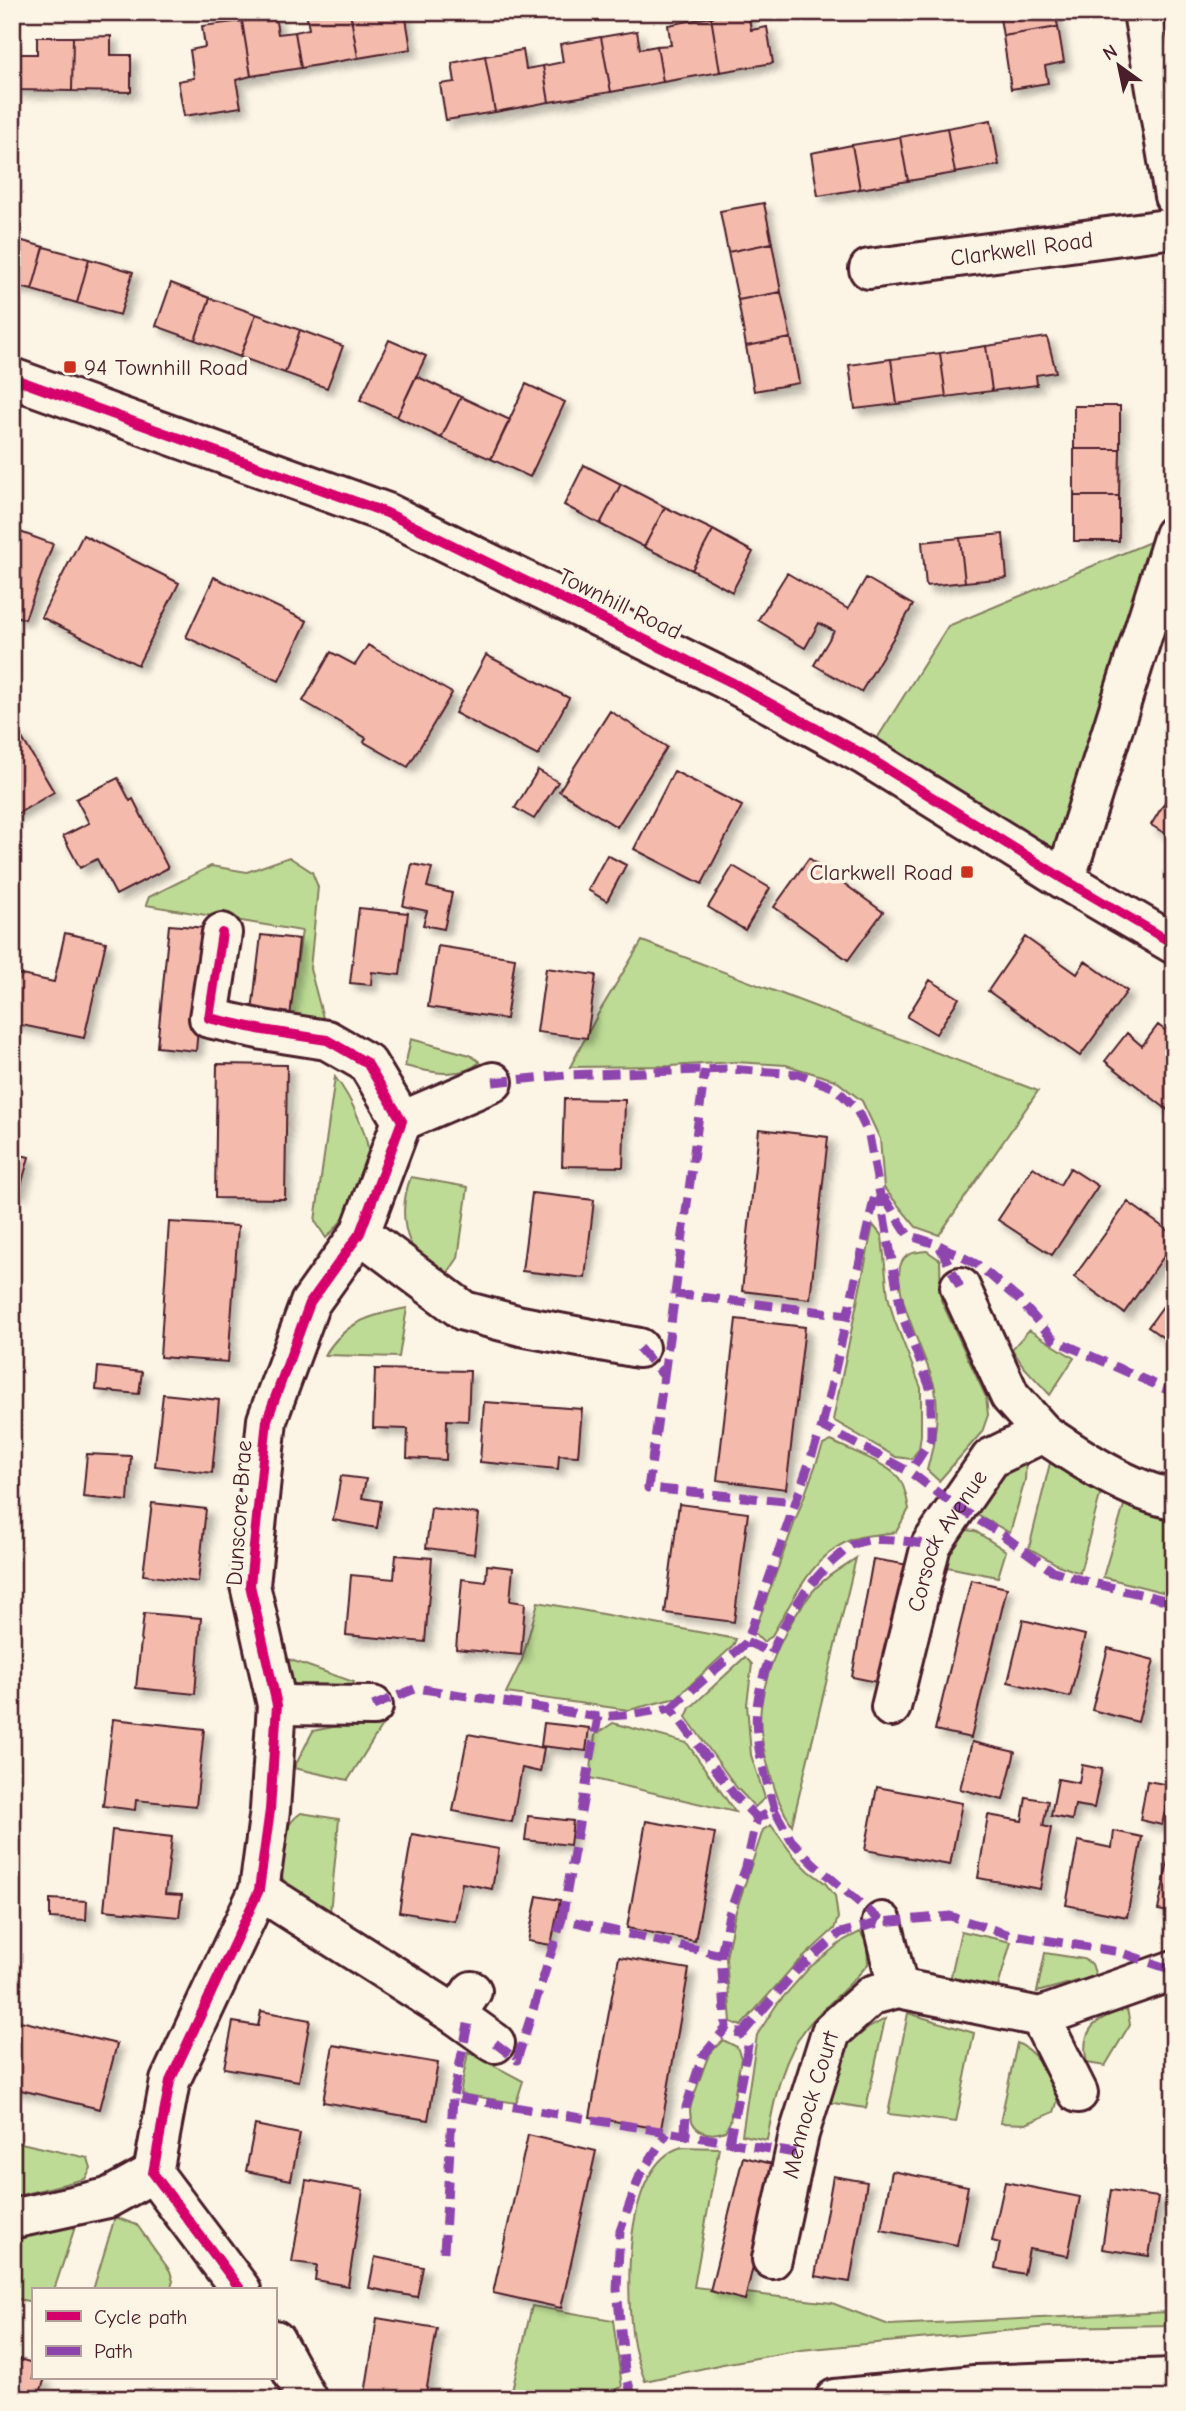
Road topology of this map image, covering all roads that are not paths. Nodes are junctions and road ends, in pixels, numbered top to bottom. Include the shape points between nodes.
1 (1143, 12) edge
2 (1174, 196) edge
3 (1174, 228) edge
4 (869, 269) dead end
5 (12, 378) edge
6 (1174, 535) edge
7 (1065, 880) junction
8 (222, 933) dead end
9 (1174, 944) edge
10 (493, 1082) dead end
11 (402, 1121) junction
12 (360, 1233) junction
13 (960, 1287) dead end
14 (639, 1348) dead end
15 (1043, 1433) junction
16 (1174, 1499) edge
17 (277, 1705) junction
18 (373, 1706) dead end
19 (891, 1707) dead end
20 (259, 1890) junction
21 (882, 1922) dead end
22 (1174, 1970) edge
23 (898, 1988) junction
24 (1040, 2017) junction
25 (495, 2043) dead end
26 (1078, 2092) dead end
27 (153, 2172) junction
28 (12, 2219) edge
29 (772, 2259) dead end
30 (240, 2288) edge
31 (276, 2342) edge
32 (1174, 2378) edge
33 (307, 2399) edge
34 (835, 2399) edge

1 - 2 street
3 - 4 street, Clarkwell Road
5 - 7 street, Townhill Road via 387,513 731,682 866,756
6 - 7 street
7 - 9 street, Townhill Road
8 - 11 street via 209,1018 327,1040 366,1063
10 - 11 street
11 - 12 street, Dunscore Brae
12 - 14 street via 464,1311
12 - 17 street, Dunscore Brae via 310,1303 267,1420 250,1585
13 - 15 street via 1010,1396
15 - 16 street via 1092,1466
15 - 19 street, Corsock Avenue via 991,1458 931,1545
17 - 18 street
17 - 20 street, Dunscore Brae via 271,1810
20 - 25 street via 464,2003
20 - 27 street, Dunscore Brae via 170,2081
21 - 23 street
22 - 24 street
23 - 24 street
23 - 29 street, Mennock Court via 872,1995 831,2032 799,2134
24 - 26 street
27 - 28 street via 108,2198
27 - 30 street
31 - 33 street
32 - 34 street via 975,2385

